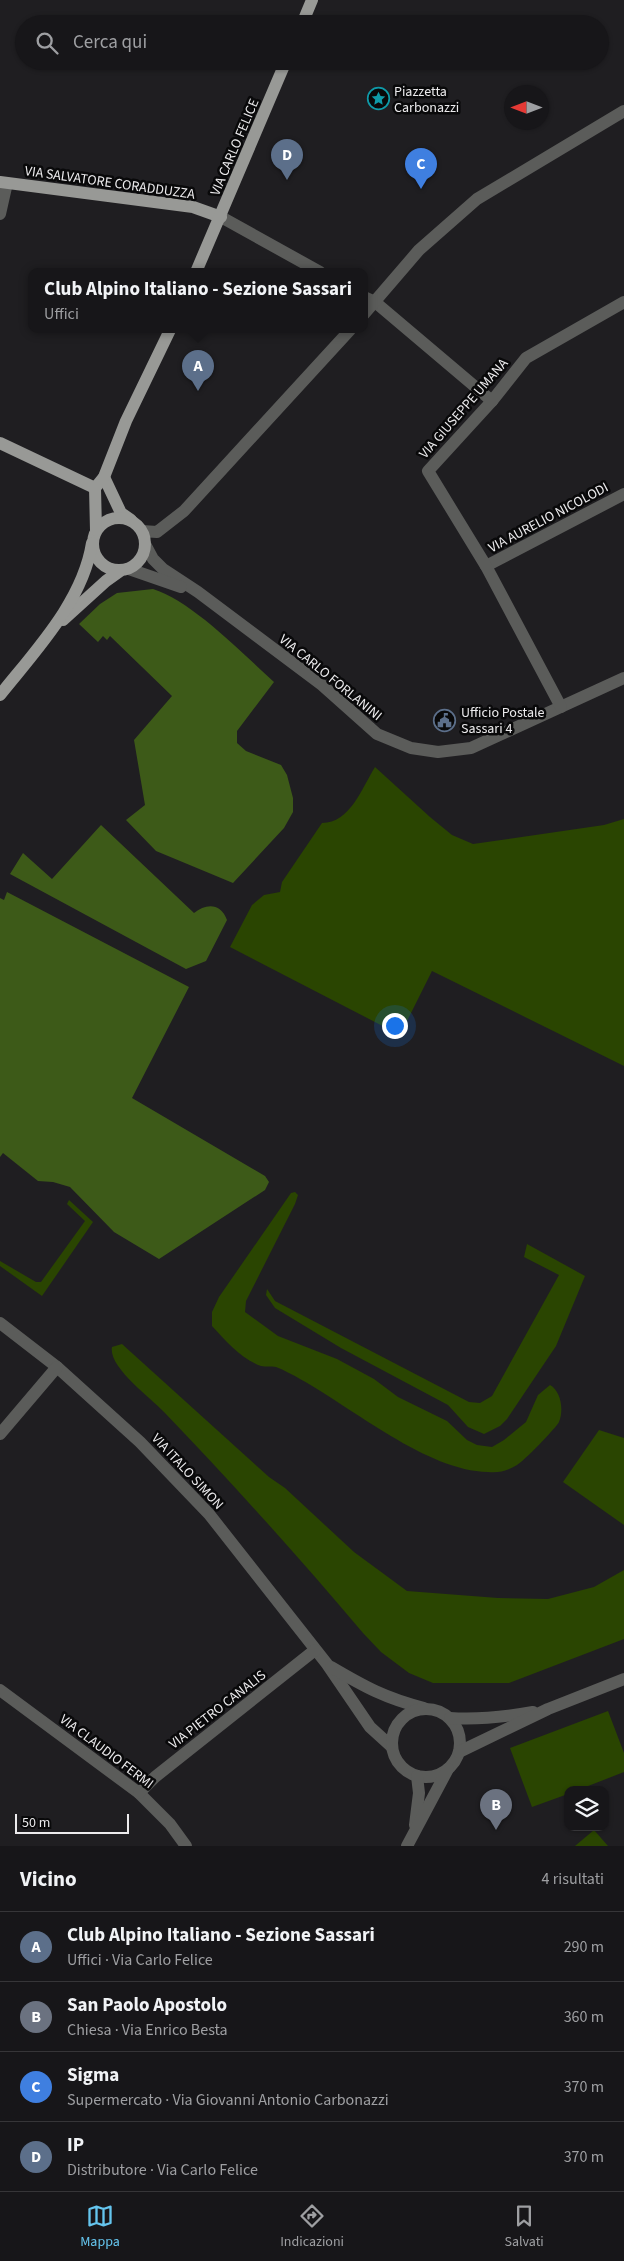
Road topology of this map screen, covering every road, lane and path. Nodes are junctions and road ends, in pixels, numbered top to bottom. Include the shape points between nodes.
1 (312, 0) edge
2 (306, 15) edge
3 (282, 70) edge
4 (624, 111) edge
5 (4, 183) edge
6 (0, 214) edge
7 (221, 217) junction
8 (198, 268) edge
9 (313, 268) edge
10 (369, 300) edge
11 (624, 302) edge
12 (169, 333) edge
13 (347, 333) edge
14 (492, 401) junction
15 (0, 443) edge
16 (104, 477) junction
17 (95, 488) junction
18 (624, 494) edge
19 (132, 521) junction
20 (96, 530) junction
21 (142, 531) junction
22 (92, 543) junction
23 (146, 544) junction
24 (486, 566) junction
25 (125, 570) junction
26 (198, 592) junction
27 (50, 632) junction
28 (624, 678) edge
29 (0, 695) edge
30 (561, 707) junction
31 (0, 1323) edge
32 (57, 1367) junction
33 (0, 1434) edge
34 (315, 1650) junction
35 (327, 1664) junction
36 (624, 1679) edge
37 (0, 1690) edge
38 (424, 1708) junction
39 (548, 1709) junction
40 (450, 1718) junction
41 (392, 1747) junction
42 (459, 1752) junction
43 (448, 1769) junction
44 (417, 1776) junction
45 (139, 1793) junction
46 (410, 1841) edge
47 (186, 1846) edge

1 - 2 main road
3 - 7 main road, VIA CARLO FELICE
4 - 10 street via 477,199
5 - 6 street
5 - 7 main road, VIA SALVATORE CORADDUZZA via 193,207
7 - 8 main road, VIA CARLO FELICE
7 - 9 street, VIA SALVATORE CORADDUZZA
10 - 14 street
11 - 14 street, VIA GIUSEPPE UMANA via 526,358
12 - 16 main road via 126,421
13 - 21 street via 184,511 157,532
14 - 24 street, VIA GIUSEPPE UMANA via 428,471
15 - 17 main road
16 - 17 main road
16 - 19 main road via 121,512
17 - 20 main road
18 - 24 street, VIA AURELIO NICOLODI
19 - 20 main road via 116,517
19 - 21 main road
20 - 22 main road
21 - 23 main road
22 - 25 main road via 95,555 103,565
22 - 27 main road via 85,571
23 - 25 main road via 141,559
23 - 26 street, VIA CARLO FORLANINI via 153,560
24 - 30 street, VIA GIUSEPPE UMANA
25 - 26 street, VIA CARLO FORLANINI
25 - 27 main road via 106,581
26 - 30 street, VIA CARLO FORLANINI via 322,685 377,734 411,748 438,752 471,748
27 - 29 main road
28 - 30 street, VIA CARLO FORLANINI
31 - 32 street, VIA ITALO SIMON
32 - 33 street
32 - 34 street, VIA ITALO SIMON via 140,1442 209,1514
34 - 35 street, VIA ITALO SIMON
34 - 45 street, VIA PIETRO CANALIS
35 - 38 street, VIA ITALO SIMON via 372,1691
35 - 41 street, VIA ITALO SIMON via 370,1727
36 - 39 street
37 - 45 street, VIA CLAUDIO FERMI
38 - 40 street via 442,1712
38 - 41 street via 413,1711 396,1725
39 - 40 street via 496,1718
39 - 42 street
40 - 42 street via 459,1734
41 - 44 street via 400,1766
42 - 43 street
43 - 44 street via 439,1775
43 - 46 street
44 - 46 street via 418,1804
45 - 47 street, VIA CLAUDIO FERMI via 170,1824

